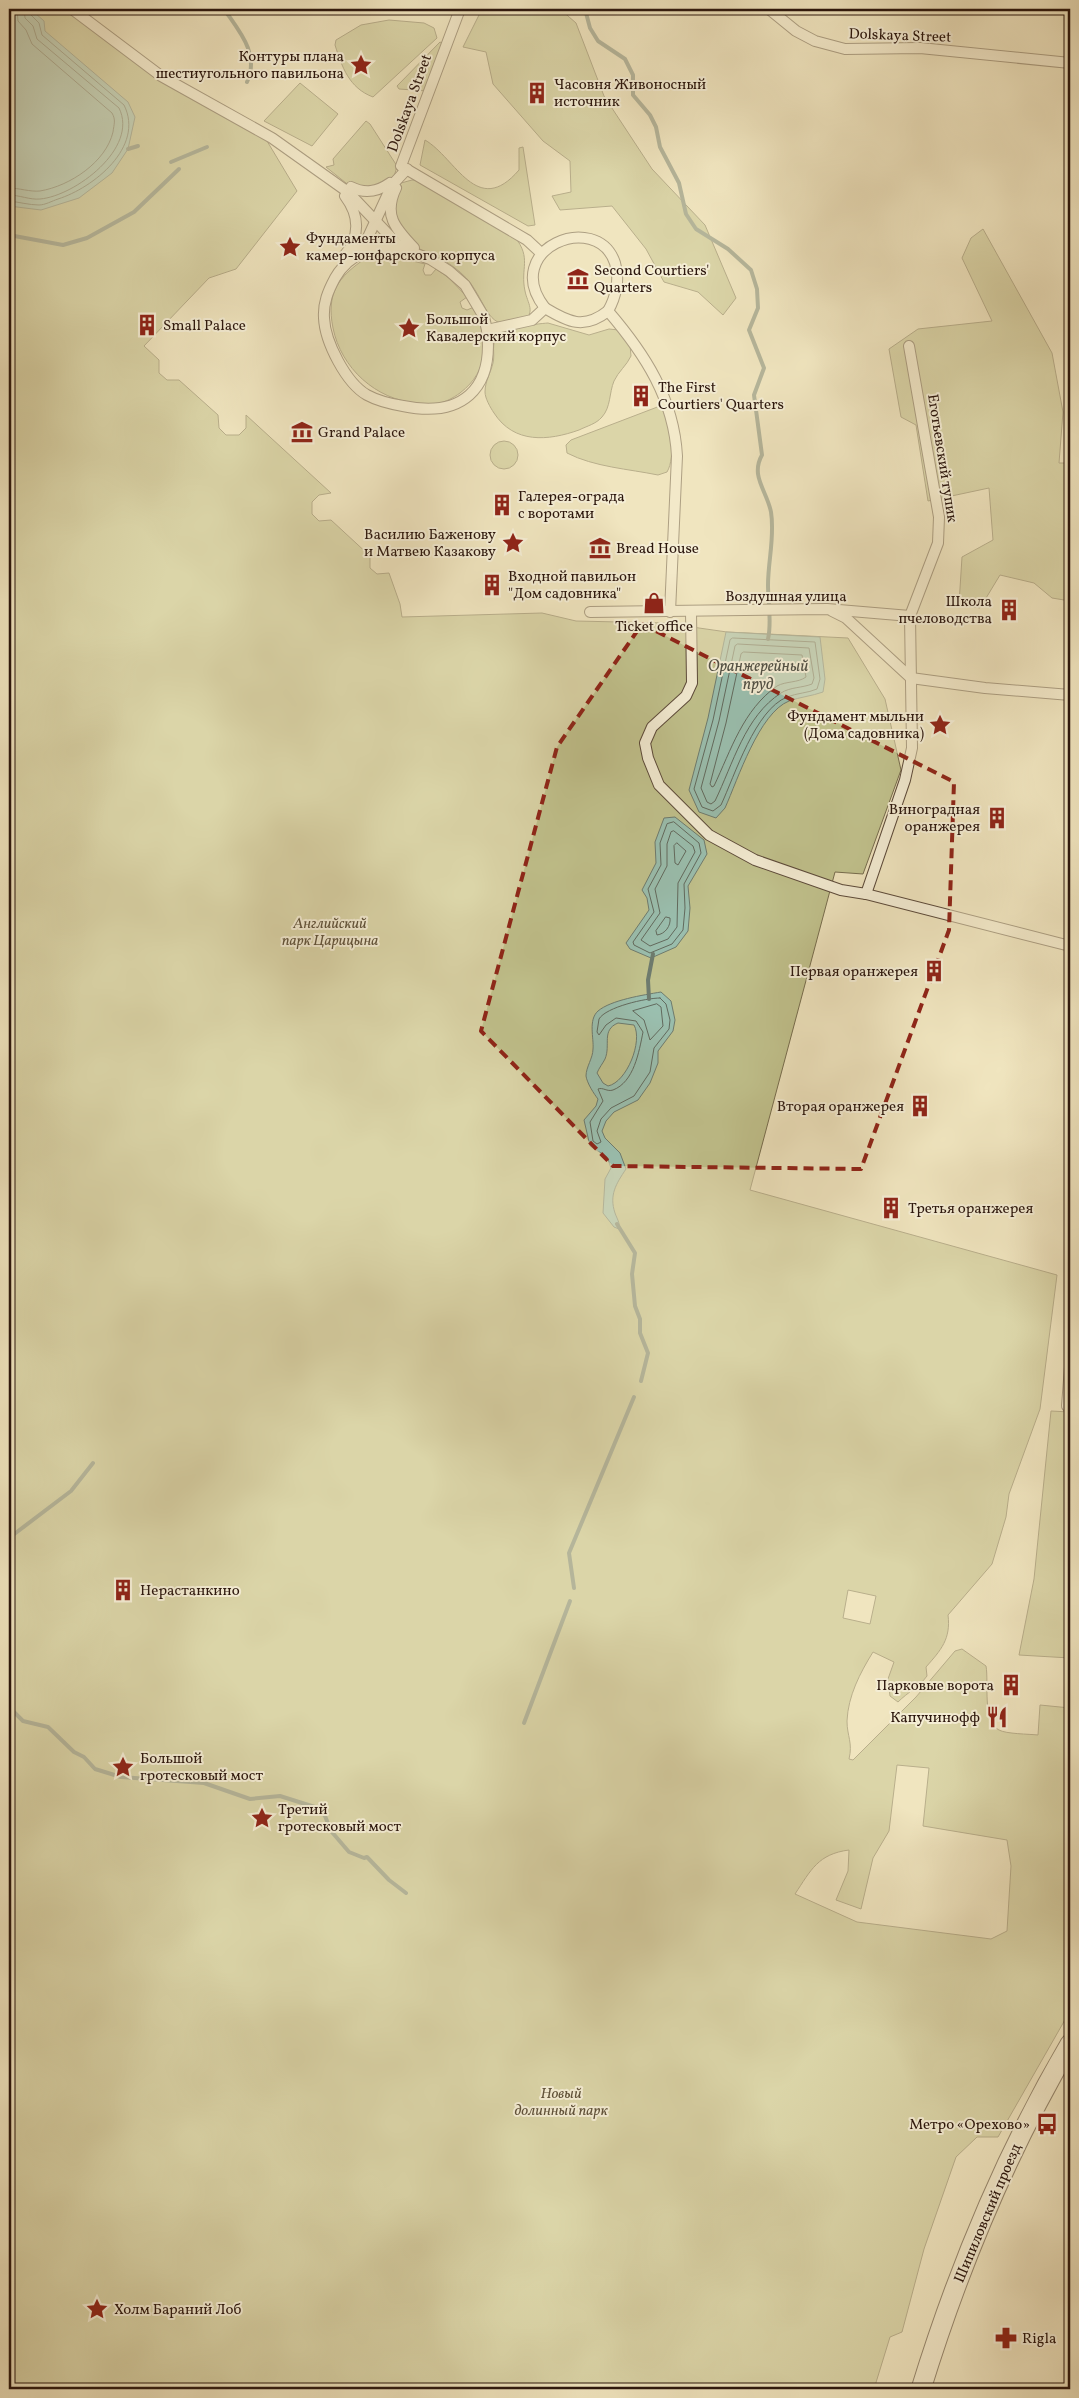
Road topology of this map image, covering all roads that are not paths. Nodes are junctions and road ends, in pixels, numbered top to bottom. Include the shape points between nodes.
1 (72, 9) edge
2 (460, 9) edge
3 (769, 9) edge
4 (1070, 63) edge
5 (407, 169) junction
6 (392, 185) junction
7 (348, 192) junction
8 (376, 221) junction
9 (400, 247) junction
10 (363, 249) junction
11 (542, 253) junction
12 (545, 308) junction
13 (608, 311) junction
14 (487, 330) junction
15 (909, 346) dead end
16 (828, 609) junction
17 (590, 612) dead end
18 (670, 612) junction
19 (691, 612) junction
20 (910, 616) junction
21 (911, 678) junction
22 (1070, 695) edge
23 (866, 894) junction
24 (1070, 946) edge
25 (1070, 1366) edge
26 (1067, 1406) dead end
27 (1070, 2044) edge
28 (921, 2389) edge

1 - 7 street via 161,76 272,138
2 - 5 street, Dolskaya Street via 402,166
3 - 4 street, Dolskaya Street via 796,31 815,41 845,49 920,48
5 - 6 street
5 - 11 street, Dolskaya Street via 527,240
6 - 7 street via 390,183 370,192 351,187
6 - 8 street
6 - 9 street via 396,188 390,210 392,220 414,248
7 - 8 street
7 - 10 street via 345,196 355,214 357,227 355,241 344,256
8 - 9 street
8 - 10 street
9 - 10 street
9 - 14 street via 430,259 465,285 484,317
10 - 14 street via 337,274 324,303 324,320 332,349 343,369 366,395 418,409 450,407 461,402 482,379 486,366
11 - 12 street via 534,266 532,278
11 - 13 street via 566,239 586,237 600,244 612,256 617,269 618,283
12 - 13 street via 565,320 583,323 599,319
12 - 14 street via 532,320
13 - 18 street via 630,336 652,371 667,401 676,435
15 - 20 street, Еготьевский тупик via 939,517 938,543
16 - 19 street, Воздушная улица
16 - 20 street, Воздушная улица
16 - 21 street via 846,618
17 - 18 street, Воздушная улица
18 - 19 street, Воздушная улица
19 - 23 street via 692,683 686,696 652,727 646,744 659,785 709,835 755,860 841,890
20 - 21 street, Еготьевский тупик
21 - 22 street
21 - 23 street, Еготьевский тупик via 912,748 905,780
23 - 24 street
25 - 26 street
27 - 28 main road, Шипиловский проезд via 1030,2115 995,2188 936,2339

